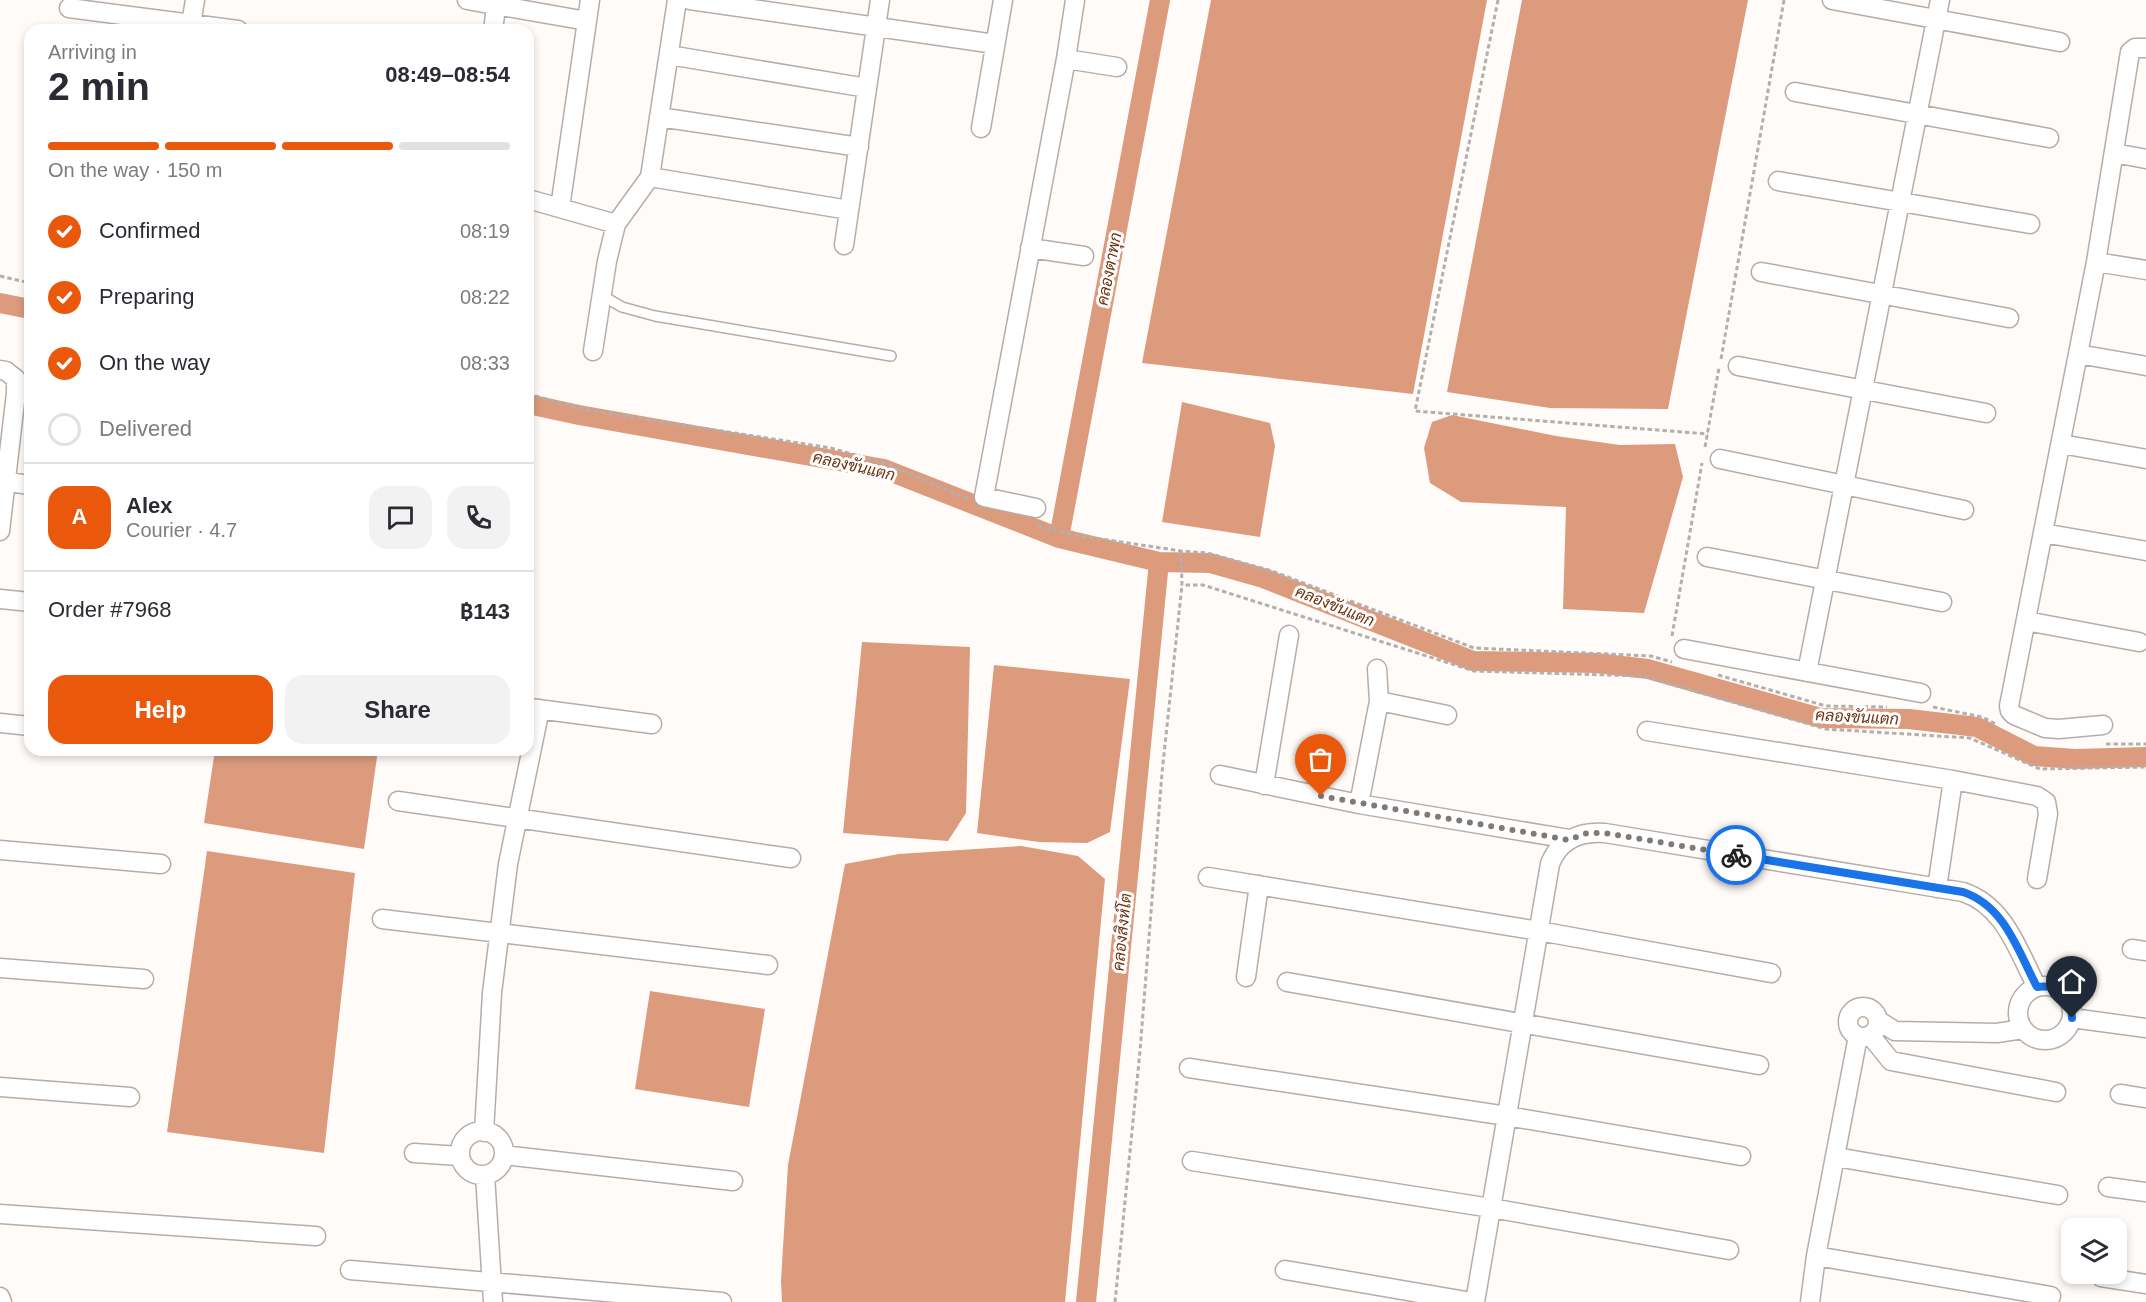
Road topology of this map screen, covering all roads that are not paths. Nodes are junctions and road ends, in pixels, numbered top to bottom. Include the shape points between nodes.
1 (195, 0) edge
2 (467, 0) edge
3 (590, 0) edge
4 (677, 0) edge
5 (690, 0) edge
6 (880, 0) edge
7 (1003, 0) edge
8 (1075, 0) edge
9 (1832, 0) edge
10 (1940, 0) edge
11 (497, 3) edge
12 (69, 8) dead end
13 (1936, 20) junction
14 (587, 21) junction
15 (172, 24) edge
16 (191, 24) edge
17 (494, 24) edge
18 (876, 27) junction
19 (2060, 42) dead end
20 (995, 44) junction
21 (2146, 48) edge
22 (669, 55) junction
23 (1066, 59) junction
24 (1117, 68) dead end
25 (867, 88) junction
26 (1795, 92) dead end
27 (1917, 114) junction
28 (659, 117) junction
29 (981, 128) dead end
30 (2049, 138) dead end
31 (858, 147) junction
32 (2114, 153) junction
33 (2146, 159) edge
34 (650, 177) junction
35 (1778, 181) dead end
36 (534, 201) edge
37 (1900, 201) junction
38 (560, 208) junction
39 (849, 210) junction
40 (616, 224) junction
41 (2030, 224) dead end
42 (844, 245) dead end
43 (1030, 248) junction
44 (1084, 256) dead end
45 (2096, 262) junction
46 (2146, 270) edge
47 (1761, 272) dead end
48 (1881, 295) junction
49 (603, 296) junction
50 (2009, 318) dead end
51 (593, 351) dead end
52 (2078, 354) junction
53 (891, 356) dead end
54 (1738, 366) dead end
55 (2146, 366) edge
56 (0, 370) edge
57 (1863, 390) junction
58 (1986, 413) dead end
59 (2061, 444) junction
60 (1720, 459) dead end
61 (2146, 459) edge
62 (3, 481) edge
63 (24, 484) edge
64 (1844, 485) junction
65 (1964, 510) dead end
66 (1034, 516) road end
67 (0, 531) edge
68 (2043, 533) junction
69 (2146, 551) edge
70 (1707, 557) dead end
71 (1825, 580) junction
72 (0, 599) edge
73 (24, 601) edge
74 (1942, 602) dead end
75 (2026, 621) junction
76 (1289, 635) dead end
77 (2139, 642) dead end
78 (1676, 652) road end
79 (1377, 669) dead end
80 (1807, 672) junction
81 (1924, 700) road end
82 (1378, 701) junction
83 (534, 708) edge
84 (1447, 716) dead end
85 (0, 723) edge
86 (652, 724) dead end
87 (24, 725) edge
88 (2103, 725) dead end
89 (1647, 730) dead end
90 (527, 756) edge
91 (1220, 775) dead end
92 (1953, 780) junction
93 (1264, 785) junction
94 (398, 801) dead end
95 (1359, 804) junction
96 (518, 818) junction
97 (1569, 840) junction
98 (0, 850) edge
99 (791, 858) dead end
100 (161, 864) dead end
101 (1208, 877) dead end
102 (2037, 879) dead end
103 (1259, 885) junction
104 (1937, 888) junction
105 (382, 919) dead end
106 (1539, 931) junction
107 (500, 933) junction
108 (768, 965) dead end
109 (0, 968) edge
110 (1771, 972) dead end
111 (1246, 977) dead end
112 (144, 979) dead end
113 (1287, 982) dead end
114 (2037, 987) junction
115 (2072, 1018) junction
116 (1522, 1024) junction
117 (2146, 1028) edge
118 (2023, 1029) junction
119 (1869, 1031) junction
120 (1759, 1065) dead end
121 (1189, 1068) dead end
122 (0, 1087) edge
123 (2056, 1092) dead end
124 (2120, 1094) dead end
125 (130, 1097) dead end
126 (2146, 1098) edge
127 (1507, 1116) junction
128 (484, 1132) junction
129 (414, 1152) dead end
130 (460, 1155) junction
131 (504, 1155) junction
132 (1741, 1156) dead end
133 (1836, 1157) junction
134 (1192, 1161) dead end
135 (485, 1175) junction
136 (733, 1181) dead end
137 (2108, 1186) dead end
138 (2146, 1192) edge
139 (2058, 1195) dead end
140 (1491, 1208) junction
141 (0, 1214) edge
142 (316, 1236) dead end
143 (1729, 1250) dead end
144 (1816, 1256) junction
145 (350, 1270) dead end
146 (1285, 1270) dead end
147 (2127, 1281) edge
148 (491, 1282) junction
149 (2146, 1284) edge
150 (2051, 1296) dead end
151 (0, 1297) edge
152 (2, 1302) edge
153 (493, 1302) edge
154 (722, 1302) edge
155 (1474, 1302) edge
156 (1810, 1302) edge

1 - 16 street
2 - 11 street
3 - 14 street
4 - 22 street
5 - 18 street
6 - 18 street
7 - 20 street
8 - 23 street
9 - 13 street
10 - 13 street
11 - 14 street
11 - 17 street
12 - 15 street
13 - 19 street
13 - 27 street
14 - 38 street
18 - 20 street
18 - 25 street
20 - 29 street
21 - 32 street via 2130,51
22 - 25 street
22 - 28 street
23 - 24 street
23 - 43 street
25 - 31 street
26 - 27 street
27 - 30 street
27 - 37 street
28 - 31 street
28 - 34 street
31 - 39 street
32 - 33 street
32 - 45 street
34 - 39 street
34 - 40 street
35 - 37 street
36 - 38 street
37 - 41 street
37 - 48 street
38 - 40 street
39 - 42 street
40 - 49 street
43 - 44 street
43 - 66 street via 984,497
45 - 46 street
45 - 52 street
47 - 48 street
48 - 50 street
48 - 57 street
49 - 51 street
49 - 53 lane via 622,307 656,316
52 - 55 street
52 - 59 street
54 - 57 street
56 - 62 street via 16,379
57 - 58 street
57 - 64 street
59 - 61 street
59 - 68 street
60 - 64 street
62 - 63 street
62 - 67 street
64 - 65 street
64 - 71 street
68 - 69 street
68 - 75 street
70 - 71 street
71 - 74 street
71 - 80 street
72 - 73 street
75 - 77 street
75 - 88 street via 2010,711 2045,728
76 - 93 street
78 - 80 street
79 - 82 street
80 - 81 street
82 - 84 street
82 - 95 street
83 - 86 street
85 - 87 street
89 - 92 street
90 - 96 street
91 - 93 street
92 - 102 street via 2037,796 2046,802 2048,814
92 - 104 street
93 - 95 street
94 - 96 street
95 - 97 street
96 - 99 street
96 - 107 street
97 - 104 street via 1587,833 1605,833
97 - 106 street via 1557,850 1550,864
98 - 100 street
101 - 103 street
103 - 106 street
103 - 111 street
104 - 114 street via 1976,897 1996,913
105 - 107 street
106 - 110 street
106 - 116 street
107 - 108 street
107 - 128 street via 491,1004
109 - 112 street
113 - 116 street
114 - 115 street via 2062,992 2069,1000
114 - 118 street via 2019,1004
115 - 117 street
115 - 118 street via 2062,1034 2054,1038 2037,1038
116 - 120 street
116 - 127 street
118 - 119 street via 1997,1033
119 - 123 street via 1892,1061
119 - 133 street
121 - 127 street
122 - 125 street
124 - 126 street
127 - 132 street
127 - 140 street
128 - 130 street via 468,1137
128 - 131 street via 495,1135
129 - 130 street
130 - 135 street via 466,1168
131 - 135 street via 498,1168
131 - 136 street
133 - 139 street
133 - 144 street
134 - 140 street
135 - 148 street
137 - 138 street
140 - 143 street
140 - 155 street
141 - 142 street
144 - 150 street
144 - 156 street
145 - 148 street
146 - 155 street
147 - 149 street
148 - 153 street
148 - 154 street
151 - 152 street

